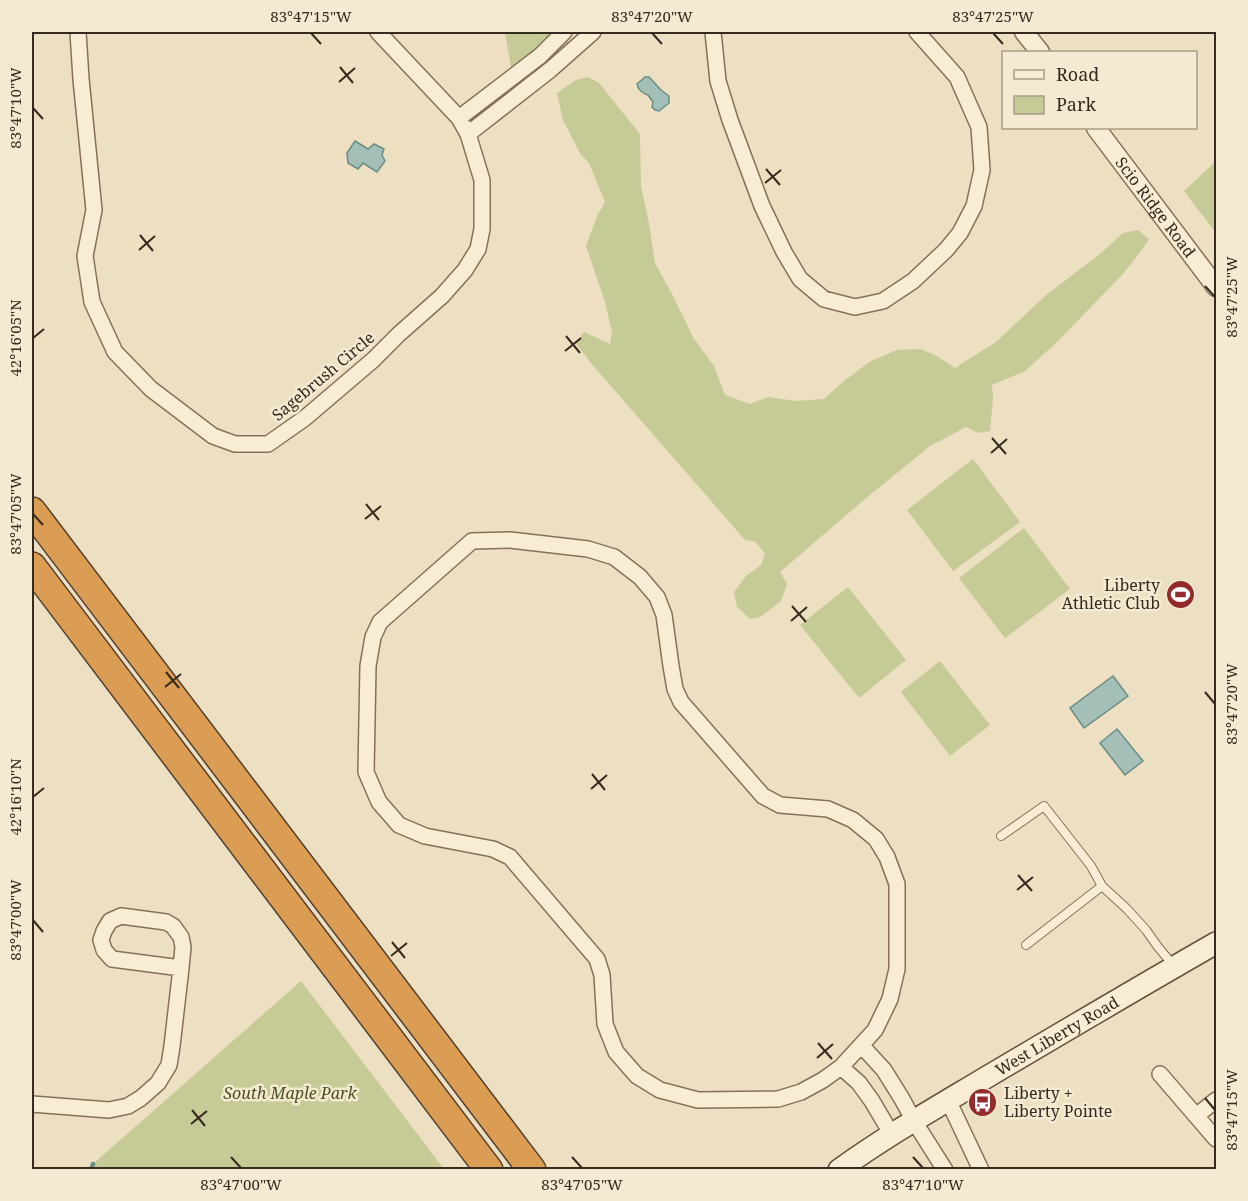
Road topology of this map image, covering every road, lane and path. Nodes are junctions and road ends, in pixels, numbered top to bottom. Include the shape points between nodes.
1 (78, 32) edge
2 (378, 32) edge
3 (564, 32) edge
4 (593, 32) edge
5 (713, 32) edge
6 (917, 32) edge
7 (1024, 32) edge
8 (1039, 51) edge
9 (540, 56) junction
10 (550, 70) junction
11 (459, 118) junction
12 (1097, 129) edge
13 (468, 134) junction
14 (1216, 287) edge
15 (32, 511) edge
16 (32, 566) edge
17 (1001, 836) dead end
18 (1102, 886) junction
19 (1216, 943) edge
20 (1026, 945) dead end
21 (1174, 967) junction
22 (181, 968) junction
23 (862, 1046) junction
24 (841, 1067) junction
25 (1160, 1074) dead end
26 (948, 1100) junction
27 (1216, 1100) edge
28 (32, 1104) edge
29 (1196, 1116) junction
30 (914, 1121) junction
31 (892, 1135) junction
32 (1216, 1139) edge
33 (489, 1170) edge
34 (532, 1170) edge
35 (838, 1170) edge
36 (945, 1170) edge
37 (981, 1170) edge

1 - 13 street, Sagebrush Circle via 94,210 86,256 92,302 115,352 151,389 213,436 235,444 268,444 305,418 373,360 465,270 478,249 482,229 482,180
2 - 11 street, Sagebrush Circle
3 - 9 street
4 - 10 street
5 - 6 street via 718,81 730,120 784,252 800,279 824,299 855,307 883,301 913,281 960,233 974,206 982,170 979,127 957,78
7 - 8 street
9 - 10 street
9 - 11 street
10 - 13 street
11 - 13 street, Sagebrush Circle
12 - 14 street, Scio Ridge Road
15 - 34 highway
16 - 33 highway
17 - 18 lane via 1044,806
18 - 20 lane
18 - 21 lane via 1146,930
19 - 21 main road, West Liberty Road
21 - 26 main road, West Liberty Road
22 - 22 street via 181,937 166,922 121,916 110,921 104,931 101,940 112,959
22 - 28 street via 169,1065 158,1083 128,1106 109,1110
23 - 24 street
23 - 24 street via 890,999 897,969 897,884 887,857 876,839 853,820 828,809 780,805 763,796 681,702 675,689 664,615 657,597 640,577 614,557 588,549 510,540 472,541 380,622 368,666 366,772 379,802 399,825 425,836 493,849 510,857 597,959 602,975 605,1024 616,1052 637,1076 660,1090 698,1100 778,1099 801,1092
23 - 30 street via 884,1071
24 - 31 street via 859,1083
25 - 29 street
26 - 30 main road, West Liberty Road
26 - 37 street
27 - 29 street
29 - 32 street
30 - 31 main road, West Liberty Road
30 - 36 street
31 - 35 main road, West Liberty Road

